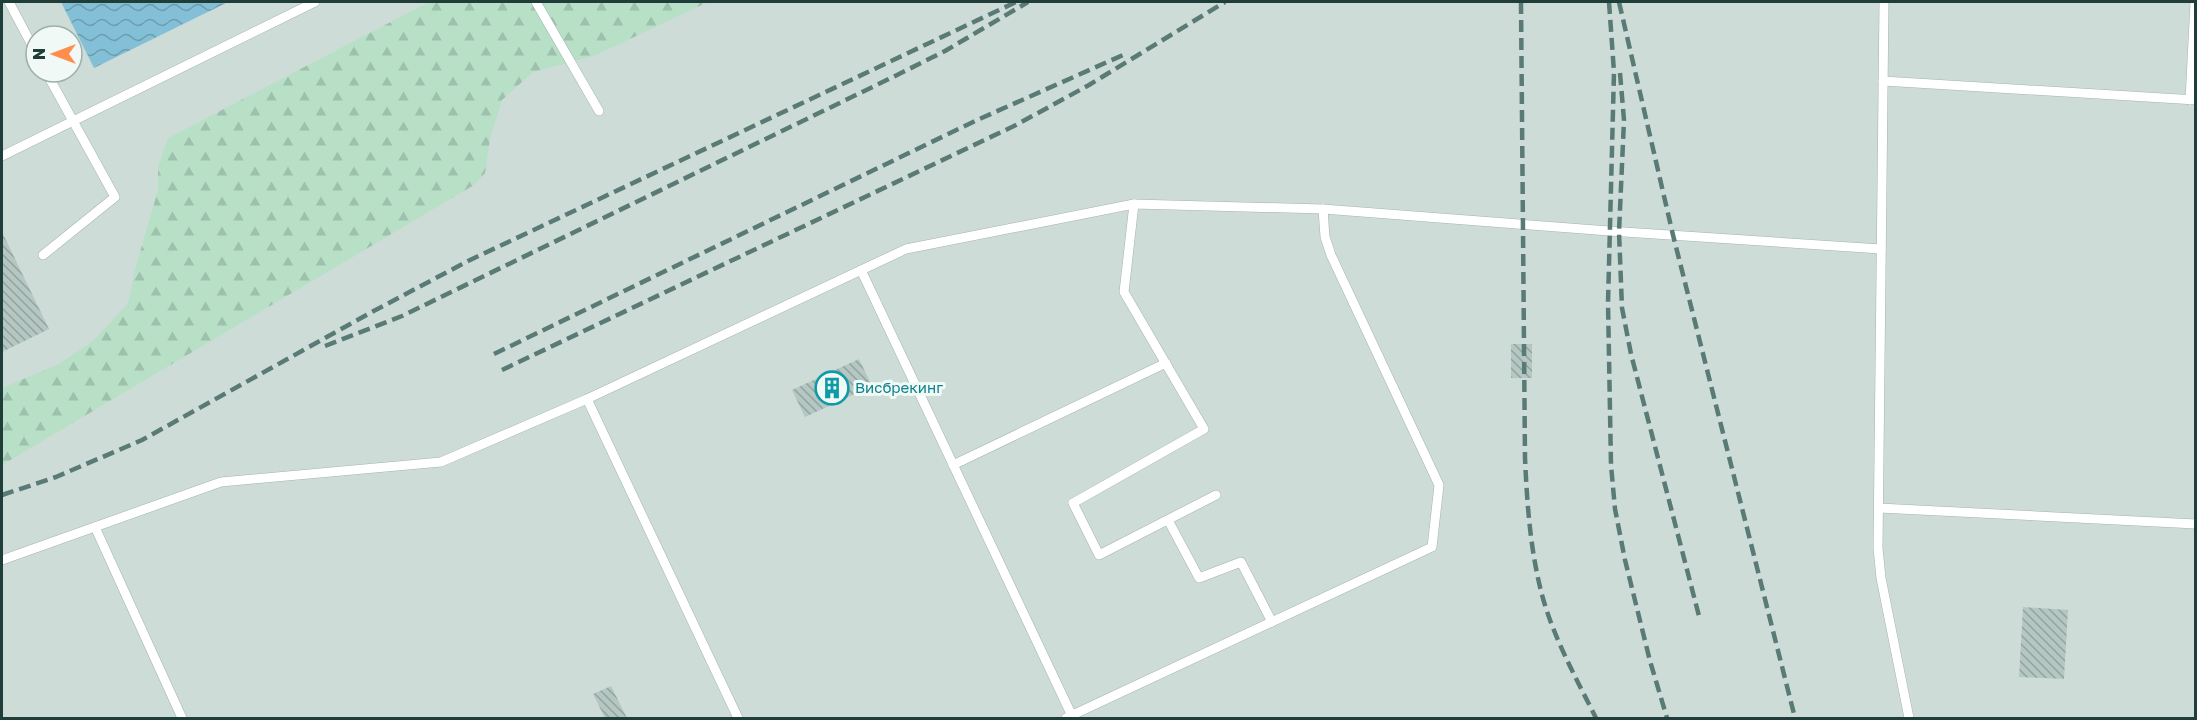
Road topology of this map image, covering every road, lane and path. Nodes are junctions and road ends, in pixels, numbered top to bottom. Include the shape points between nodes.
1 (9, 2) edge
2 (315, 2) edge
3 (536, 2) edge
4 (1884, 2) edge
5 (2195, 2) edge
6 (24, 30) edge
7 (1883, 81) junction
8 (52, 84) edge
9 (2193, 100) edge
10 (598, 111) dead end
11 (72, 121) junction
12 (2, 156) edge
13 (1134, 204) junction
14 (1323, 209) junction
15 (1881, 249) junction
16 (43, 255) dead end
17 (861, 270) junction
18 (1166, 363) junction
19 (587, 399) junction
20 (953, 465) junction
21 (1216, 495) dead end
22 (1879, 508) junction
23 (1167, 520) junction
24 (2196, 525) edge
25 (95, 527) junction
26 (2, 560) edge
27 (1272, 622) junction
28 (182, 718) edge
29 (738, 718) edge
30 (1070, 718) edge
31 (1909, 718) edge

1 - 6 lane
2 - 11 lane
3 - 10 lane
4 - 7 lane
5 - 9 lane
7 - 9 lane
7 - 15 lane
8 - 11 lane
11 - 12 lane
11 - 16 lane via 115,197
13 - 14 lane
13 - 17 lane via 906,249
13 - 18 lane via 1124,292
14 - 15 lane
14 - 27 lane via 1331,255 1439,485 1432,547
15 - 22 lane
17 - 19 lane
17 - 20 lane
18 - 20 lane
18 - 23 lane via 1204,429 1072,503 1099,555
19 - 25 lane via 441,462 221,482
19 - 29 lane
20 - 30 lane
21 - 23 lane
22 - 24 lane
22 - 31 lane via 1881,578
23 - 27 lane via 1199,578 1241,562
25 - 26 lane
25 - 28 lane
27 - 30 lane

